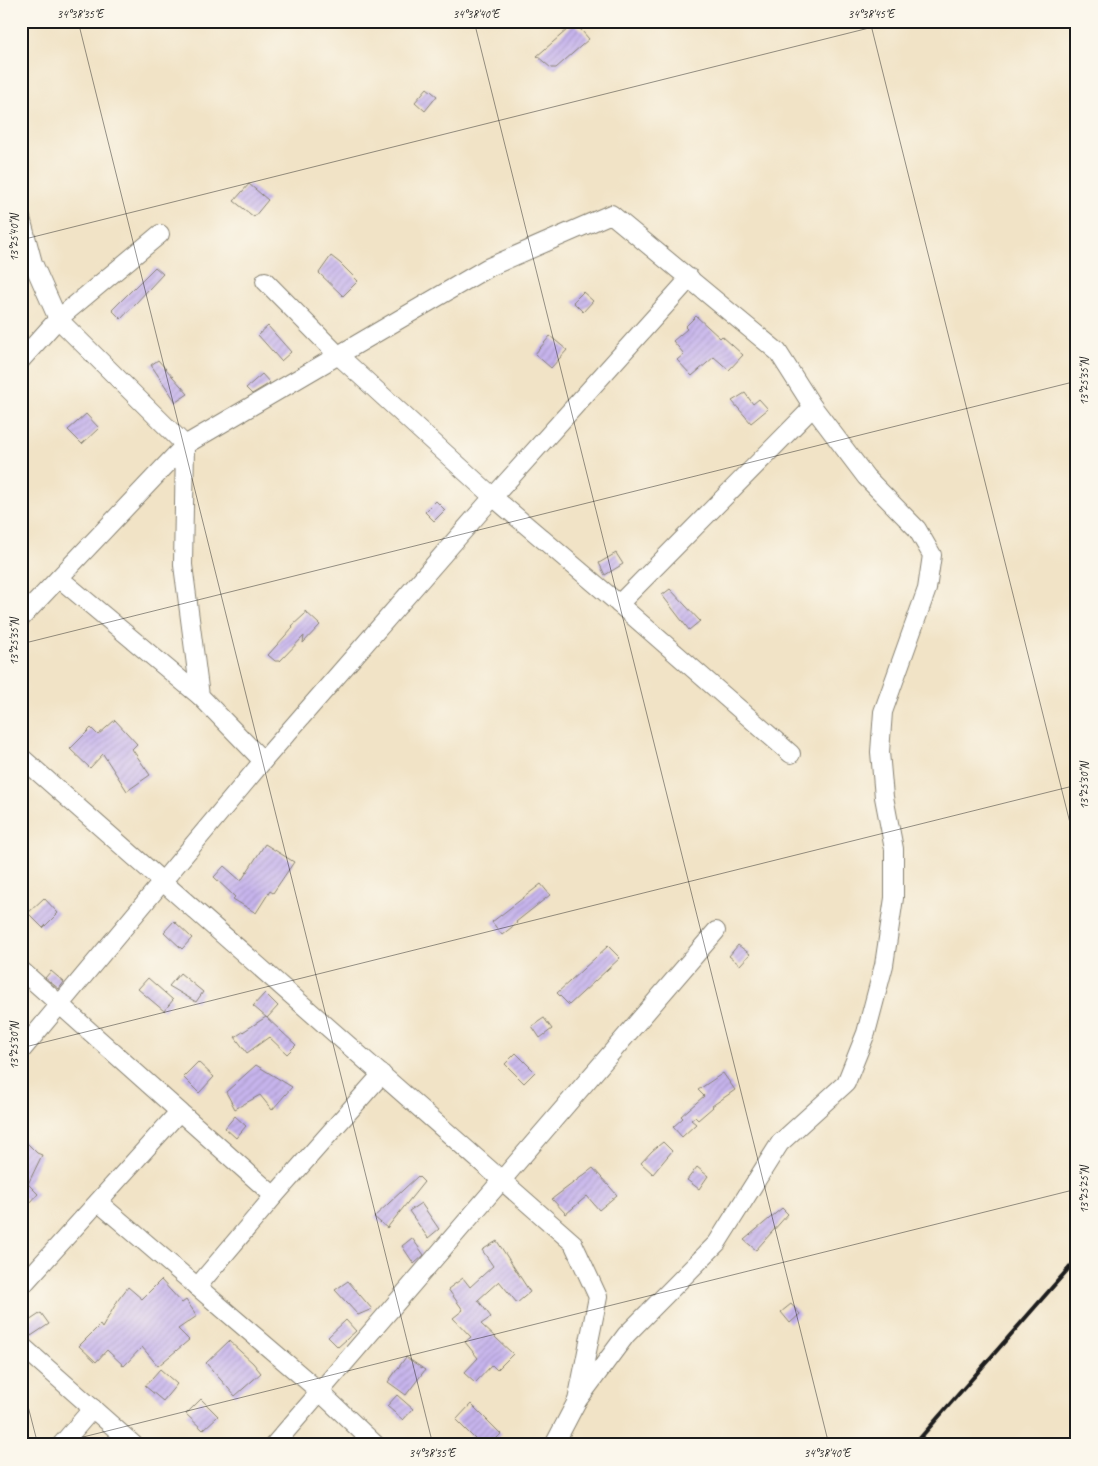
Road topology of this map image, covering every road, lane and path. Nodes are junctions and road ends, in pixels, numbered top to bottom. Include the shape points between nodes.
1 (21, 218) edge
2 (160, 234) dead end
3 (690, 278) junction
4 (265, 281) dead end
5 (58, 319) junction
6 (338, 354) junction
7 (21, 360) edge
8 (812, 407) junction
9 (186, 445) junction
10 (493, 497) junction
11 (59, 578) junction
12 (619, 604) junction
13 (21, 618) edge
14 (200, 696) junction
15 (791, 754) dead end
16 (21, 757) edge
17 (263, 761) junction
18 (162, 882) junction
19 (716, 931) dead end
20 (21, 970) edge
21 (60, 1005) junction
22 (21, 1051) edge
23 (382, 1074) junction
24 (179, 1112) junction
25 (502, 1179) junction
26 (274, 1196) junction
27 (98, 1202) junction
28 (21, 1287) edge
29 (197, 1287) junction
30 (21, 1345) edge
31 (319, 1392) junction
32 (577, 1401) junction
33 (93, 1408) junction
34 (61, 1445) edge
35 (134, 1445) edge
36 (274, 1445) edge
37 (376, 1445) edge
38 (554, 1445) edge

1 - 5 street via 33,263
2 - 5 street
3 - 6 street via 612,214 488,268
3 - 8 street via 778,352
3 - 10 street
4 - 6 street
5 - 7 street
5 - 9 street
6 - 9 street
6 - 10 street
8 - 12 street
8 - 32 street via 866,477 917,529 932,555 927,589 883,712 880,752 894,849 894,898 884,965 866,1033 846,1083 780,1143 717,1243 626,1335
9 - 11 street
9 - 14 street via 183,565
10 - 12 street
10 - 17 street
11 - 13 street
11 - 14 street
12 - 15 street
14 - 17 street
16 - 18 street
17 - 18 street
18 - 21 street
18 - 23 street
19 - 25 street
20 - 21 street
21 - 22 street
21 - 24 street
23 - 25 street
23 - 26 street
24 - 26 street
24 - 27 street
25 - 31 street
25 - 32 street via 573,1243 598,1297
26 - 29 street
27 - 28 street
27 - 29 street
29 - 31 street
30 - 33 street
31 - 36 street
31 - 37 street
32 - 38 street
33 - 34 street
33 - 35 street

